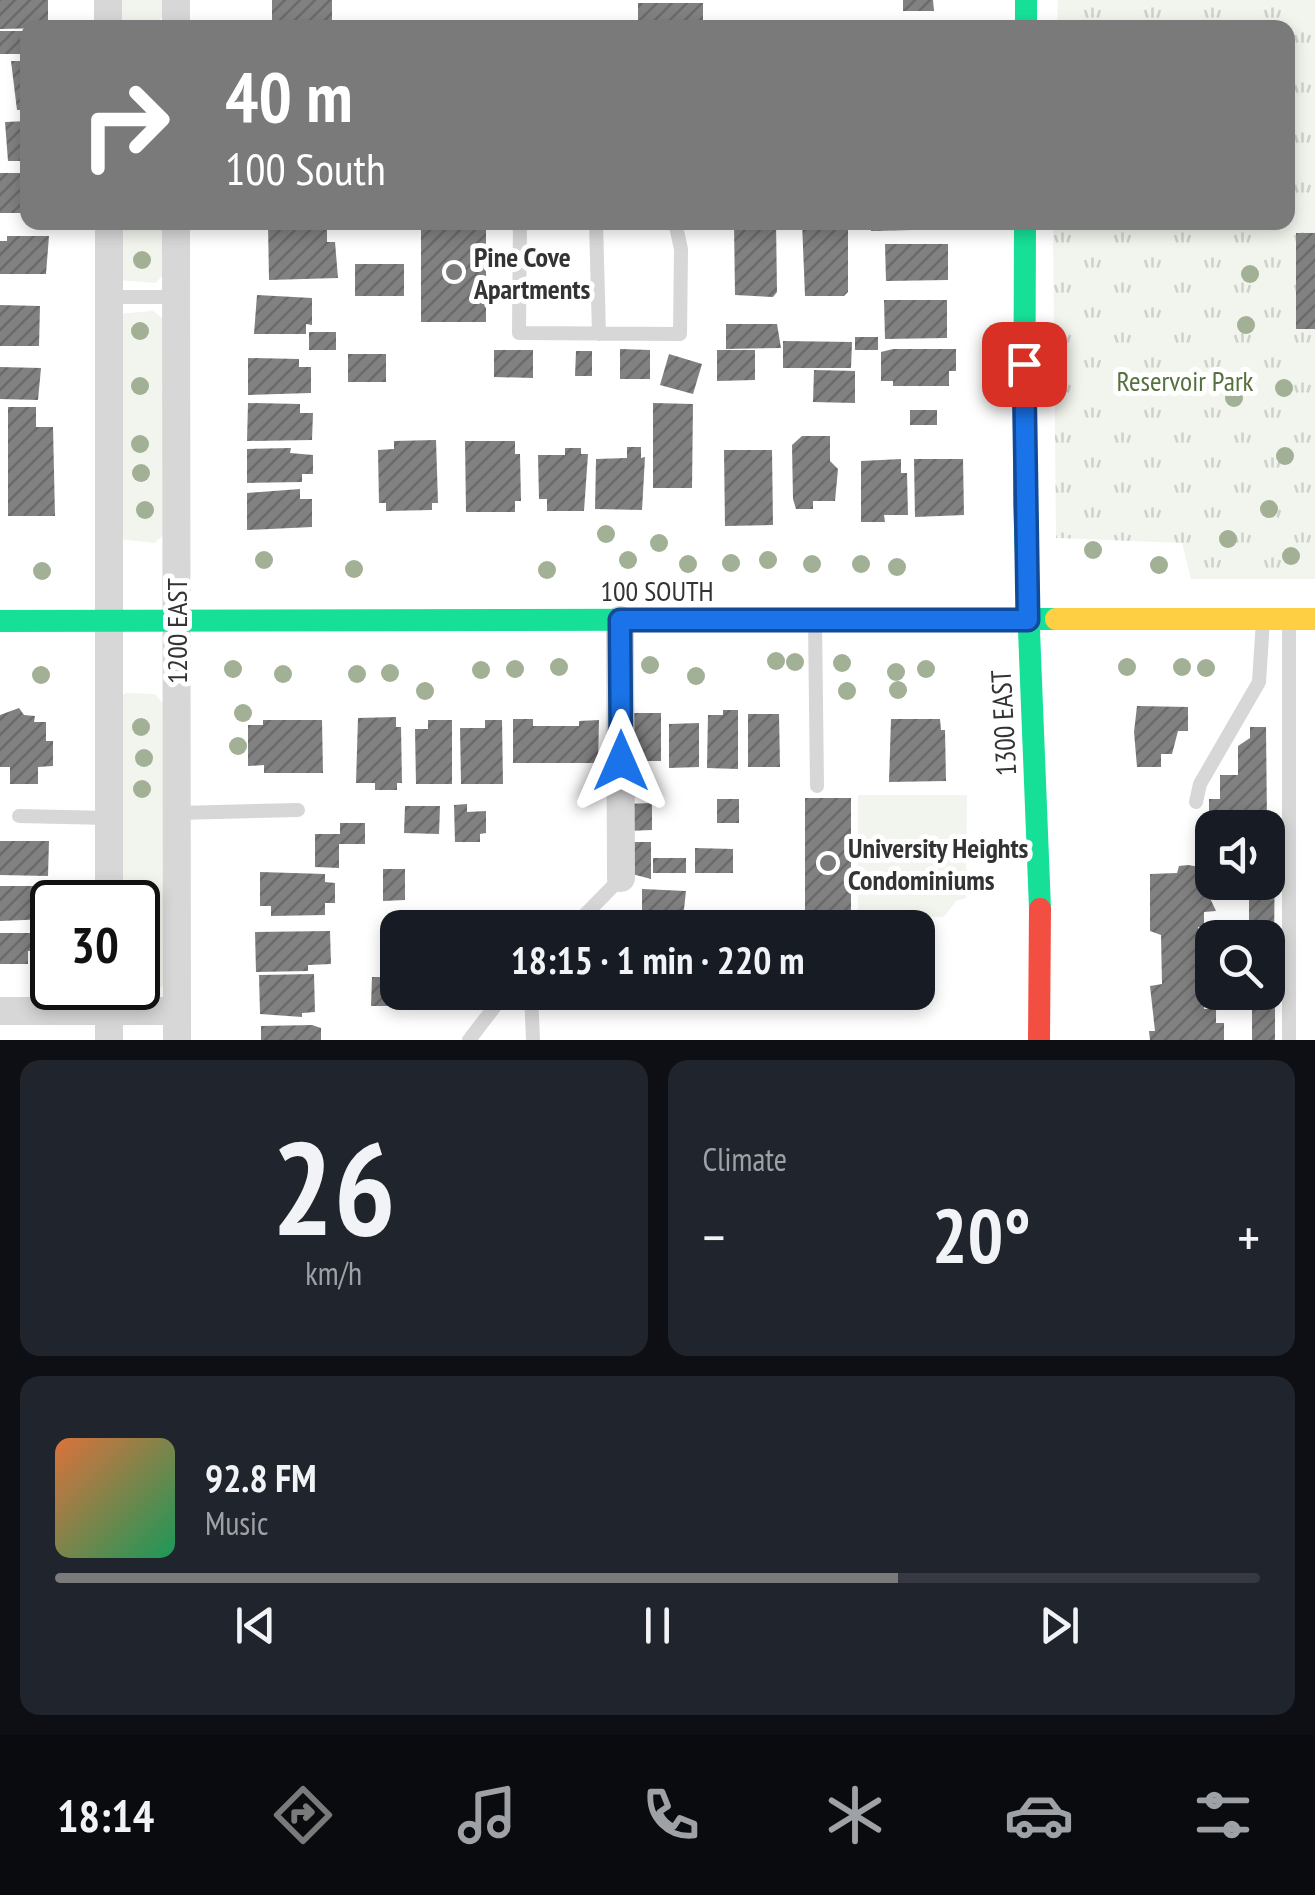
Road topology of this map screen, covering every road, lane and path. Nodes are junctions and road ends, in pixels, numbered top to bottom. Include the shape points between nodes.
1 (109, 230) edge
2 (176, 230) edge
3 (520, 230) edge
4 (596, 230) edge
5 (676, 230) edge
6 (1025, 230) edge
7 (109, 297) junction
8 (176, 297) junction
9 (599, 334) junction
10 (1263, 619) junction
11 (1289, 619) junction
12 (1315, 619) edge
13 (620, 620) junction
14 (815, 620) junction
15 (1028, 620) junction
16 (109, 621) junction
17 (176, 621) junction
18 (0, 622) edge
19 (816, 786) dead end
20 (1196, 802) dead end
21 (298, 810) dead end
22 (177, 813) junction
23 (18, 816) dead end
24 (109, 818) junction
25 (621, 878) joint
26 (109, 880) edge
27 (590, 910) edge
28 (30, 1008) edge
29 (160, 1008) edge
30 (109, 1010) edge
31 (492, 1010) edge
32 (532, 1010) edge
33 (0, 1011) edge
34 (177, 1011) junction
35 (109, 1040) edge
36 (177, 1040) edge
37 (469, 1040) edge
38 (533, 1040) edge
39 (1039, 1040) edge
40 (1289, 1040) edge

1 - 7 street
2 - 8 street, 1200 EAST
3 - 9 lane via 519,333
4 - 9 lane
5 - 9 lane via 680,334
6 - 15 main road, 1300 EAST
7 - 8 lane
7 - 16 street
8 - 17 street, 1200 EAST
10 - 11 main road, 100 SOUTH
10 - 15 main road, 100 SOUTH
10 - 20 lane via 1259,682
11 - 12 main road, 100 SOUTH
11 - 40 lane
13 - 14 main road, 100 SOUTH
13 - 17 main road, 100 SOUTH
13 - 25 street
14 - 15 main road, 100 SOUTH
14 - 19 lane
15 - 39 main road, 1300 EAST via 1040,856
16 - 17 main road, 100 SOUTH
16 - 18 main road, 100 SOUTH
16 - 24 street
17 - 22 street, 1200 EAST
21 - 22 lane
22 - 34 street, 1200 EAST
23 - 24 lane
24 - 26 street
25 - 27 lane
28 - 33 street
29 - 34 street
30 - 35 street
31 - 37 lane
32 - 38 lane
34 - 36 street, 1200 EAST

